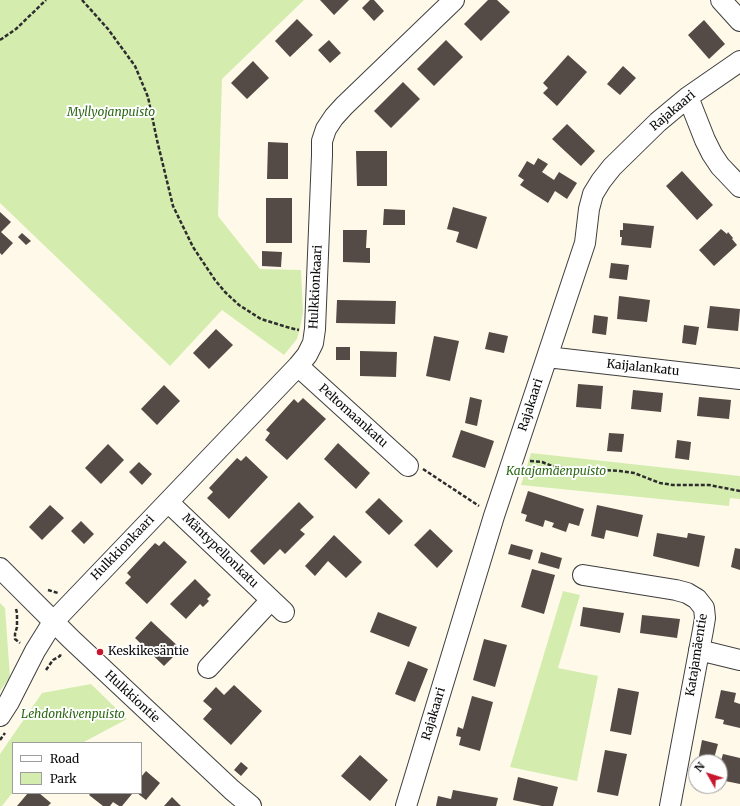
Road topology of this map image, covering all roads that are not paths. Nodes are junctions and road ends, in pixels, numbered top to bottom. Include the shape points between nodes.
1 (454, 0) edge
2 (721, 0) edge
3 (740, 21) edge
4 (740, 61) edge
5 (688, 97) junction
6 (740, 187) edge
7 (547, 357) junction
8 (298, 366) junction
9 (740, 379) edge
10 (408, 466) road end
11 (168, 502) junction
12 (0, 568) edge
13 (582, 575) dead end
14 (53, 622) junction
15 (699, 650) junction
16 (740, 660) edge
17 (208, 668) dead end
18 (0, 716) edge
19 (251, 806) edge
20 (406, 806) edge
21 (670, 806) edge

1 - 8 street, Hulkkionkaari via 344,106 326,128 322,141 315,329 313,343
2 - 3 street
4 - 5 street, Rajakaari
5 - 6 street via 712,154
5 - 7 street, Rajakaari via 612,167 593,194 585,242
7 - 9 street, Kaijalankatu
7 - 20 street, Rajakaari via 494,516
8 - 10 street, Peltomaankatu
8 - 11 street, Hulkkionkaari
11 - 14 street, Hulkkionkaari
11 - 17 street, Mäntypellonkatu via 278,606
12 - 14 street, Hulkkiontie via 19,604
13 - 15 street, Katajamäentie via 676,590 697,599 704,608 705,618
14 - 18 street
14 - 19 street, Hulkkiontie
15 - 16 street
15 - 21 street, Katajamäentie

